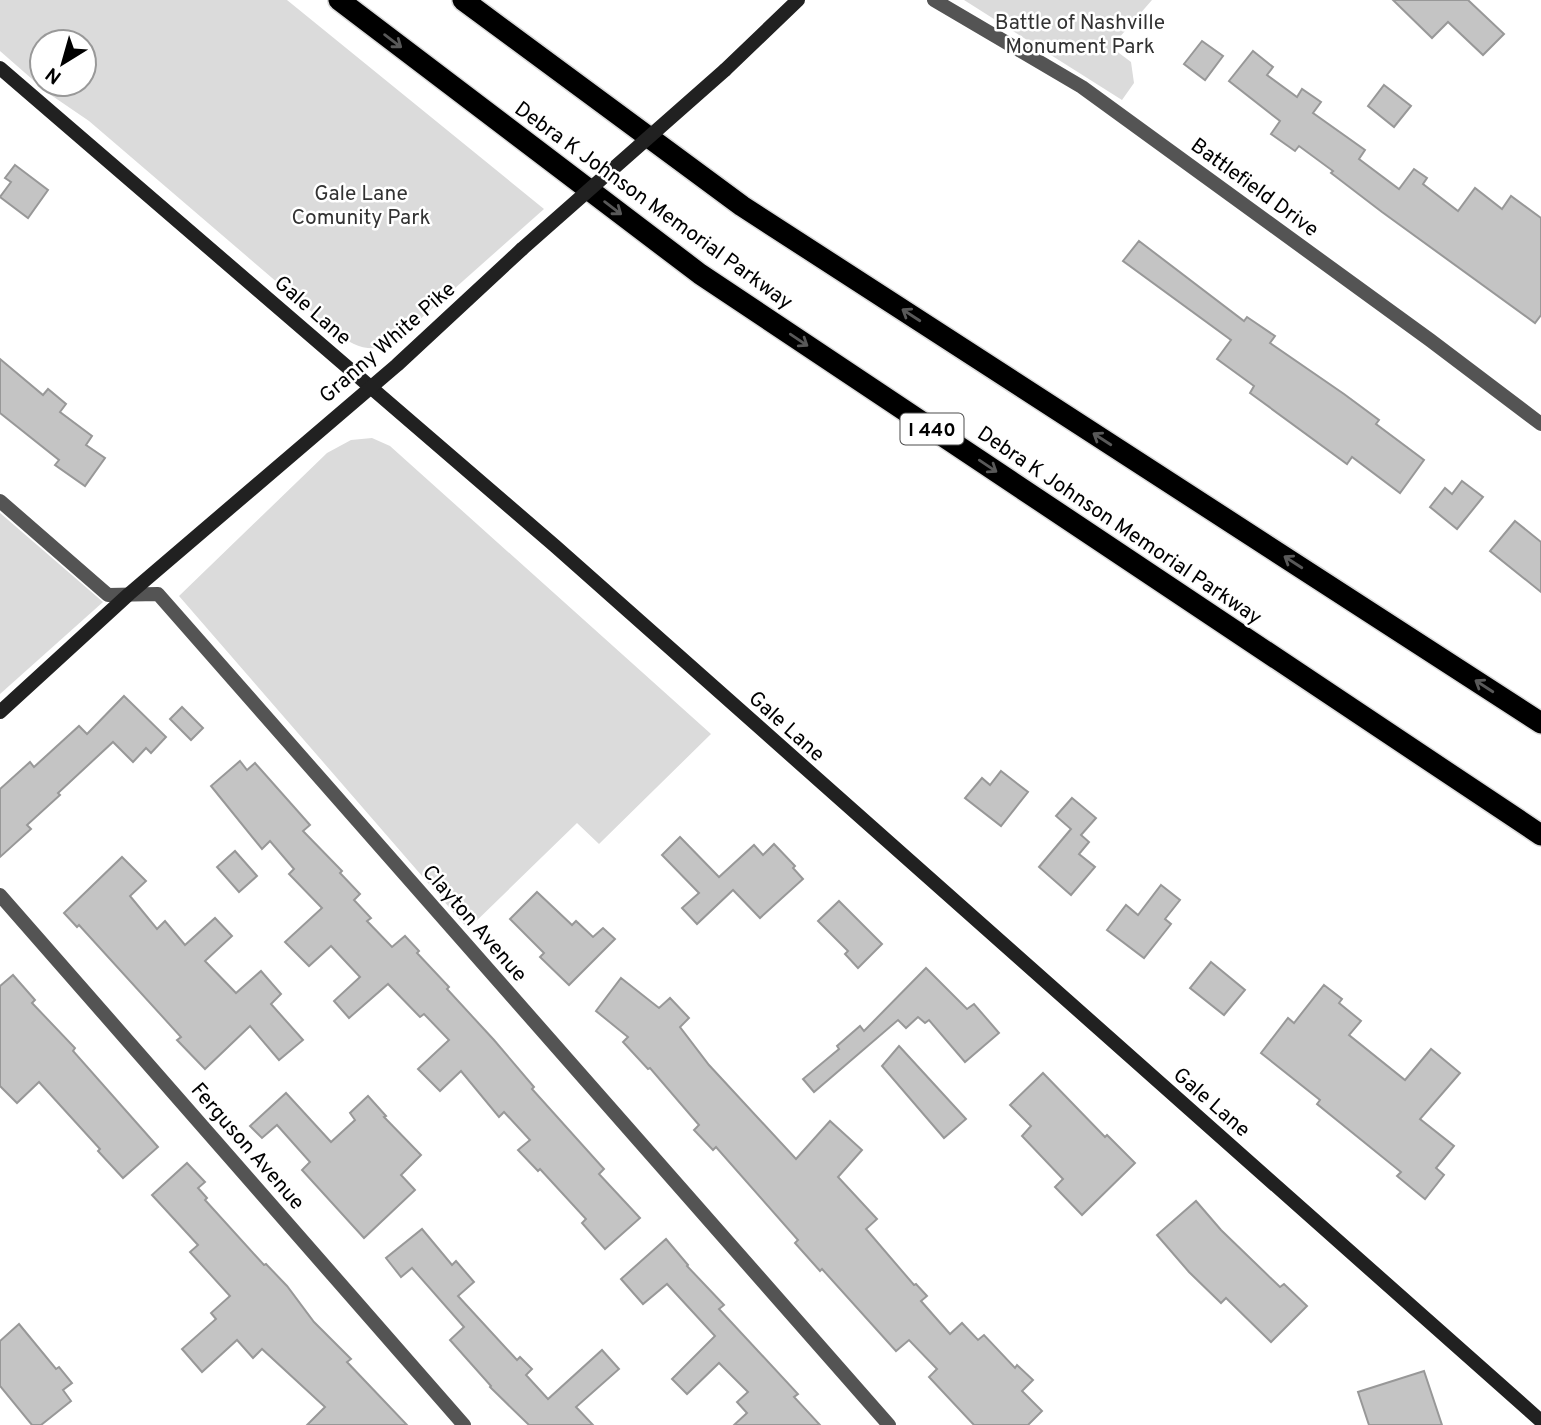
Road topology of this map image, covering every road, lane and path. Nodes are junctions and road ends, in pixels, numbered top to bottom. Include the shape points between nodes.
1 (339, 0) edge
2 (463, 0) edge
3 (798, 0) edge
4 (934, 0) edge
5 (0, 68) edge
6 (369, 387) junction
7 (1541, 424) edge
8 (0, 500) edge
9 (130, 594) junction
10 (0, 712) edge
11 (1541, 723) edge
12 (1541, 835) edge
13 (0, 895) edge
14 (1541, 1421) edge
15 (464, 1425) edge
16 (889, 1425) edge

1 -> 12 highway, Debra K Johnson Memorial Parkway / I 440 via 700,274
11 -> 2 highway via 741,206
3 - 6 street, Granny White Pike, bridge
4 - 7 street, Battlefield Drive via 1082,87
5 - 6 street, Gale Lane
6 - 9 street, Granny White Pike
6 - 14 street, Gale Lane via 555,546
8 - 9 street, Clayton Avenue via 108,595
9 - 10 street, Granny White Pike
9 - 16 street, Clayton Avenue via 158,594
13 - 15 street, Ferguson Avenue

